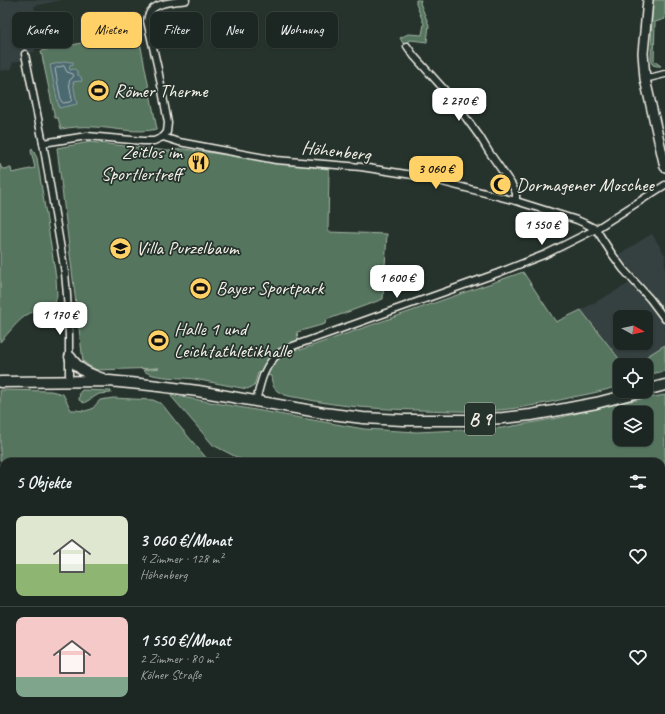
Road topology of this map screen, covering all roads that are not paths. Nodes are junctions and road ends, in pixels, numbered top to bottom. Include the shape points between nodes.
1 (186, 0) edge
2 (648, 0) edge
3 (407, 46) dead end
4 (25, 54) dead end
5 (665, 74) edge
6 (646, 79) junction
7 (163, 138) junction
8 (42, 143) junction
9 (665, 167) edge
10 (665, 185) edge
11 (516, 201) junction
12 (596, 229) junction
13 (665, 319) edge
14 (70, 356) junction
15 (109, 381) junction
16 (0, 382) edge
17 (69, 382) junction
18 (665, 386) edge
19 (653, 388) edge
20 (616, 398) edge
21 (256, 402) junction

1 - 7 street via 155,6 150,10 147,21 168,123
2 - 6 main road via 644,53
3 - 11 street via 450,96 480,137 512,185
4 - 8 street
5 - 6 street
6 - 9 main road
7 - 8 street via 143,141 87,136
7 - 11 street, Höhenberg via 276,160 361,167 419,176
8 - 14 street via 65,273
10 - 12 street
11 - 12 street, Höhenberg via 577,220
12 - 13 street via 612,254
12 - 21 street via 519,265 281,352 268,365
14 - 15 main road via 83,371
14 - 17 street
15 - 17 main road, B 9
15 - 21 main road, B 9 via 198,391
16 - 17 main road, B 9
18 - 19 main road
20 - 21 main road, B 9 via 554,411 469,420 363,418

